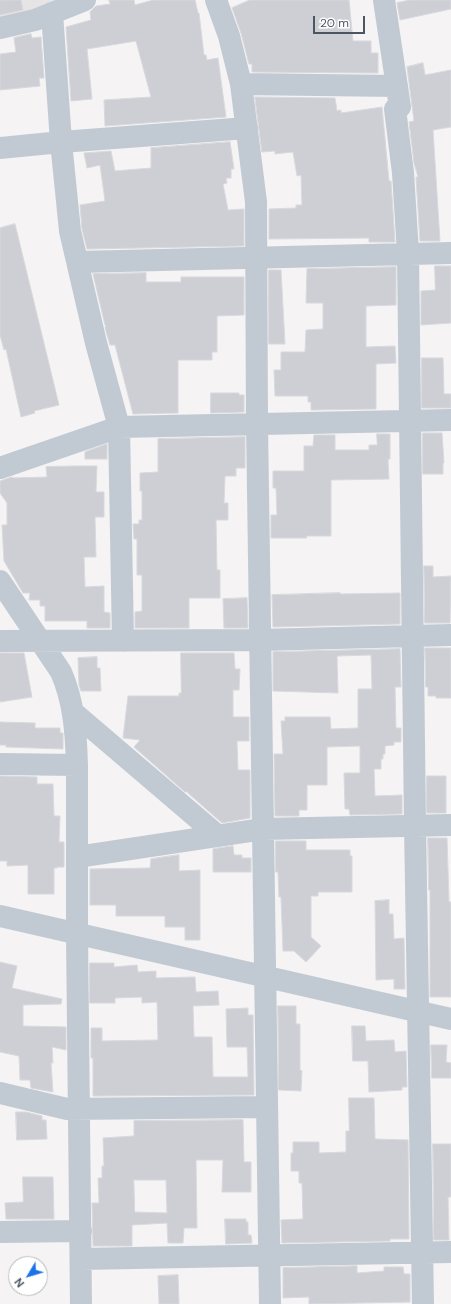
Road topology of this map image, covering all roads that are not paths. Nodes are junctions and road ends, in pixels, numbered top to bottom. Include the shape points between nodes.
1 (85, 0) edge
2 (216, 0) edge
3 (384, 0) edge
4 (46, 10) edge
5 (0, 28) edge
6 (241, 84) junction
7 (397, 86) junction
8 (247, 128) junction
9 (61, 142) junction
10 (0, 148) edge
11 (451, 253) edge
12 (408, 254) junction
13 (256, 258) junction
14 (78, 262) junction
15 (410, 420) junction
16 (451, 420) edge
17 (257, 423) junction
18 (119, 427) junction
19 (0, 468) edge
20 (0, 581) edge
21 (451, 635) edge
22 (412, 636) junction
23 (260, 640) junction
24 (0, 641) edge
25 (123, 641) junction
26 (41, 642) junction
27 (73, 712) junction
28 (0, 764) edge
29 (77, 765) junction
30 (414, 825) junction
31 (451, 825) edge
32 (263, 829) junction
33 (217, 835) junction
34 (77, 857) junction
35 (0, 916) edge
36 (77, 934) junction
37 (266, 976) junction
38 (419, 1012) junction
39 (451, 1019) edge
40 (0, 1093) edge
41 (266, 1107) junction
42 (78, 1110) junction
43 (81, 1231) junction
44 (0, 1232) edge
45 (422, 1252) junction
46 (451, 1252) edge
47 (269, 1255) junction
48 (81, 1259) junction
49 (81, 1304) edge
50 (270, 1304) edge
51 (423, 1304) edge

1 - 4 street
2 - 6 street via 229,36
3 - 7 street
4 - 5 street via 35,20
4 - 9 street
6 - 7 street
6 - 8 street
7 - 12 street via 400,107 395,109 403,173
8 - 9 street
8 - 13 street via 256,202
9 - 10 street
9 - 14 street via 70,232
11 - 12 street
12 - 13 street
12 - 15 street
13 - 14 street
13 - 17 street
14 - 18 street via 96,343
15 - 16 street
15 - 17 street
15 - 22 street
17 - 18 street
17 - 23 street
18 - 19 street
18 - 25 street
20 - 26 street
21 - 22 street
22 - 23 street
22 - 30 street
23 - 25 street
23 - 32 street
24 - 26 street
25 - 26 street
26 - 27 street via 67,685
27 - 29 street
27 - 33 street
28 - 29 street
29 - 34 street
30 - 31 street
30 - 32 street
30 - 38 street
32 - 33 street
32 - 37 street
33 - 34 street
34 - 36 street
35 - 36 street
36 - 37 street
36 - 42 street
37 - 38 street
37 - 41 street
38 - 39 street
38 - 45 street
40 - 42 street
41 - 42 street
41 - 47 street
42 - 43 street
43 - 44 street
43 - 48 street
45 - 46 street
45 - 47 street
45 - 51 street
47 - 48 street
47 - 50 street
48 - 49 street

